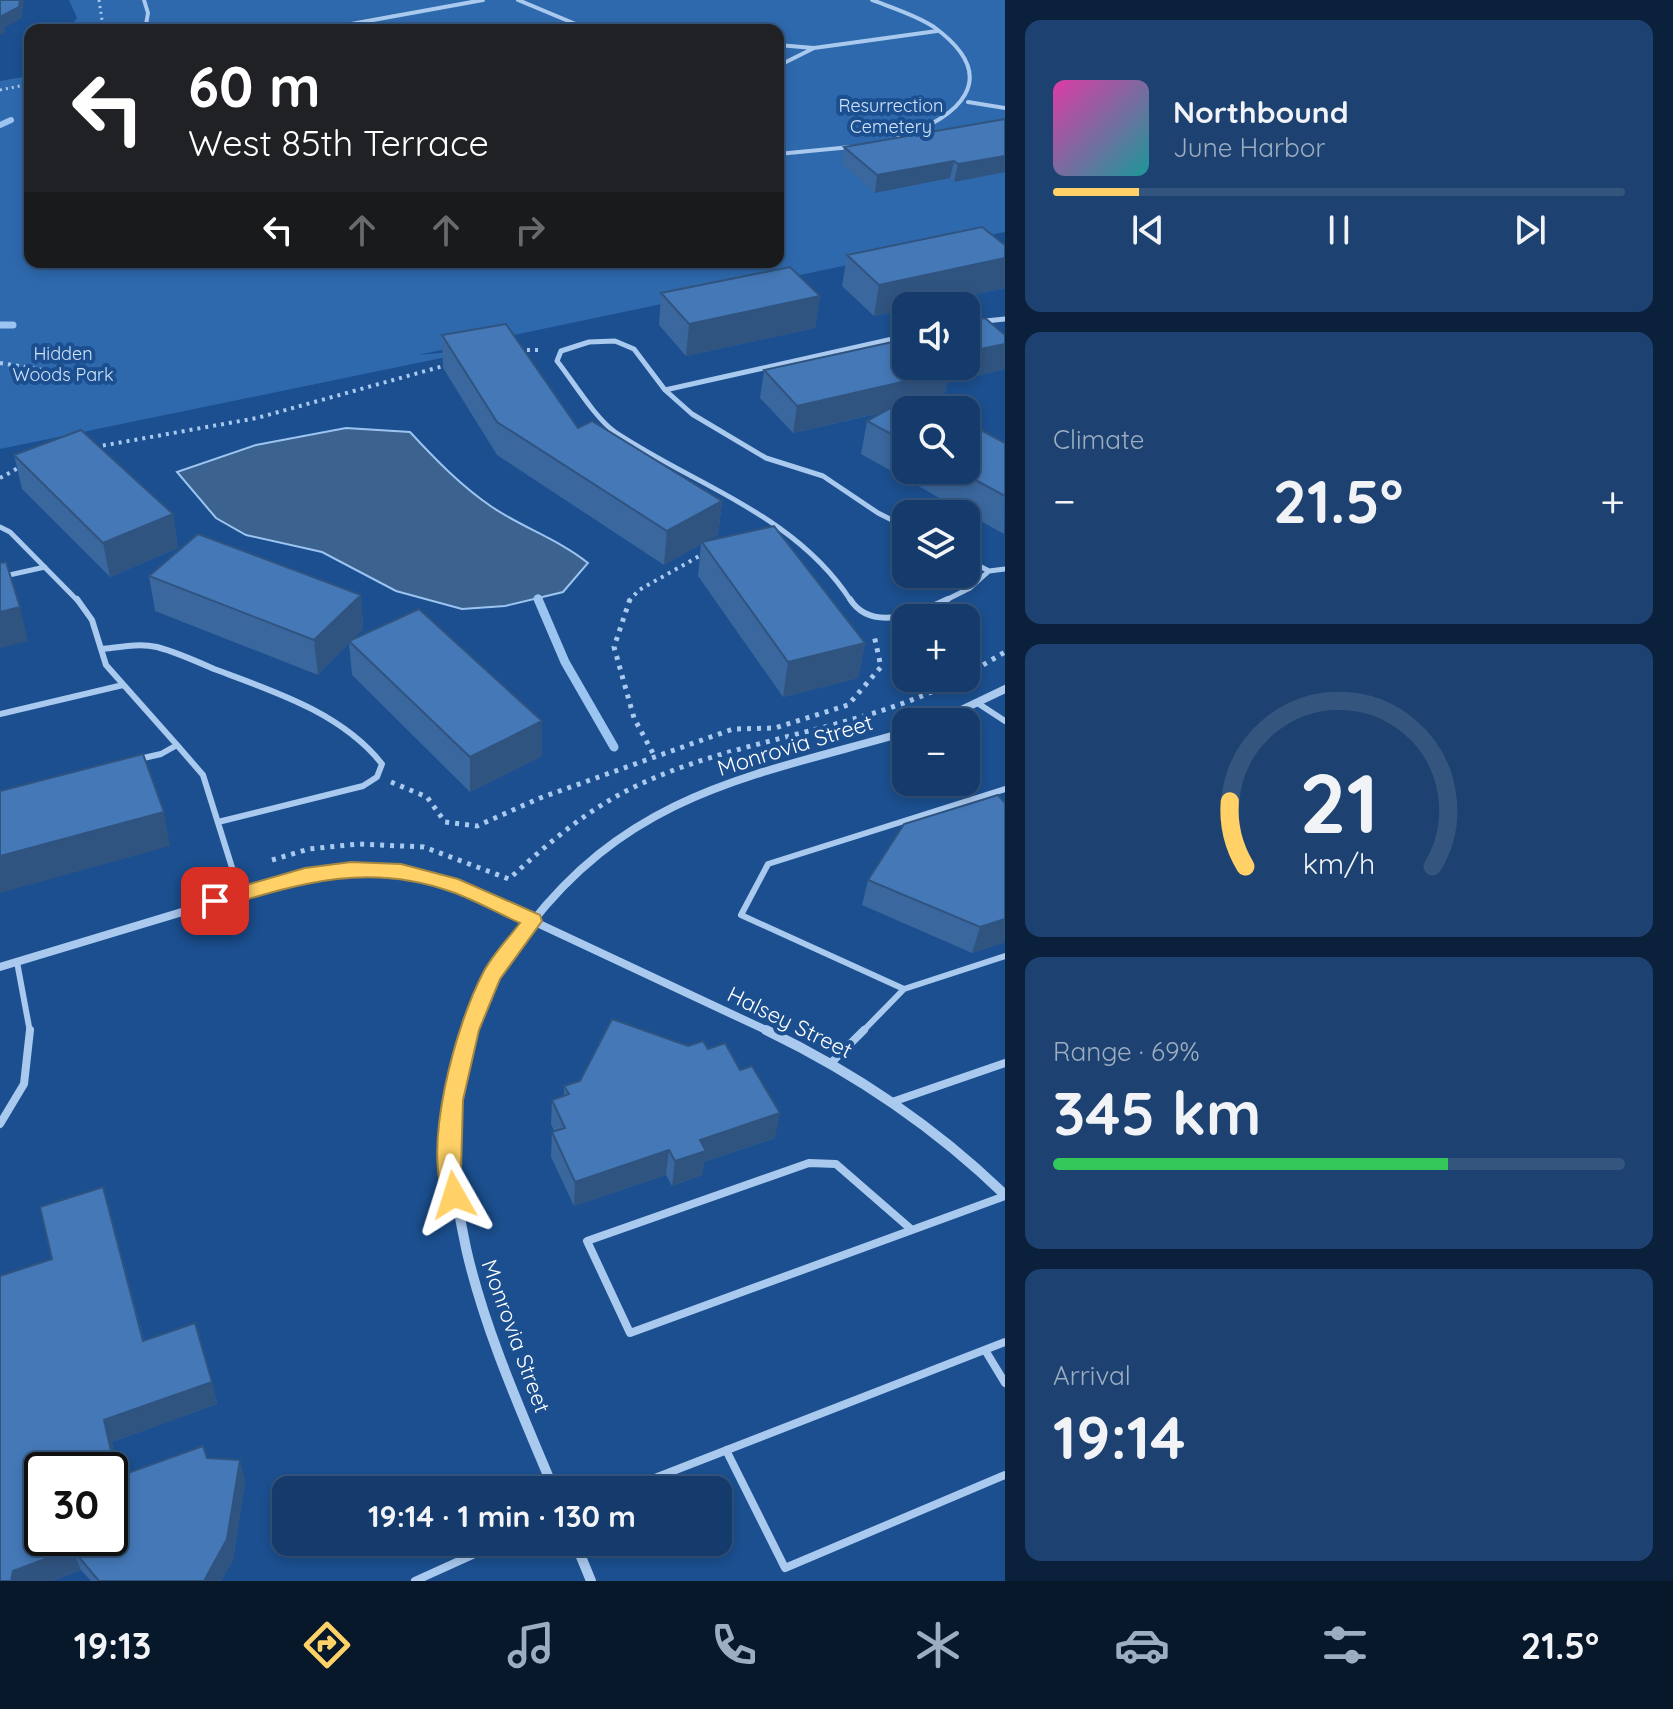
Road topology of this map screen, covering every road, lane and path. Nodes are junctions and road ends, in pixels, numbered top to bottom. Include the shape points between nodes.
1 (99, 0) edge
2 (144, 0) edge
3 (483, 0) edge
4 (518, 0) edge
5 (872, 0) edge
6 (450, 2) edge
7 (101, 24) edge
8 (146, 24) edge
9 (346, 24) edge
10 (576, 24) edge
11 (939, 31) junction
12 (784, 46) edge
13 (814, 48) junction
14 (784, 63) edge
15 (976, 70) dead end
16 (24, 85) edge
17 (0, 90) edge
18 (973, 95) dead end
19 (968, 102) junction
20 (1005, 108) edge
21 (894, 139) edge
22 (857, 146) edge
23 (784, 153) edge
24 (1005, 319) edge
25 (980, 322) edge
26 (892, 339) edge
27 (507, 349) edge
28 (561, 351) junction
29 (457, 362) edge
30 (0, 363) edge
31 (99, 379) dead end
32 (665, 390) junction
33 (93, 447) edge
34 (29, 464) edge
35 (0, 478) edge
36 (892, 520) edge
37 (0, 527) edge
38 (716, 547) edge
39 (980, 566) edge
40 (45, 567) junction
41 (1005, 569) edge
42 (989, 571) junction
43 (0, 577) edge
44 (871, 614) junction
45 (102, 649) junction
46 (1005, 652) edge
47 (980, 667) edge
48 (123, 685) junction
49 (1005, 689) edge
50 (931, 692) edge
51 (979, 704) junction
52 (969, 708) edge
53 (0, 714) edge
54 (1005, 721) edge
55 (892, 736) edge
56 (177, 745) junction
57 (655, 757) junction
58 (131, 761) edge
59 (377, 777) junction
60 (1005, 789) edge
61 (218, 822) junction
62 (272, 860) dead end
63 (240, 893) junction
64 (533, 921) junction
65 (1005, 956) edge
66 (17, 962) junction
67 (0, 967) edge
68 (904, 989) junction
69 (832, 1062) junction
70 (1005, 1063) edge
71 (895, 1101) junction
72 (0, 1124) edge
73 (1005, 1195) edge
74 (913, 1231) junction
75 (1005, 1342) edge
76 (985, 1350) junction
77 (1005, 1383) edge
78 (726, 1450) junction
79 (1005, 1475) edge
80 (548, 1476) edge
81 (660, 1476) edge
82 (470, 1556) edge
83 (581, 1556) edge
84 (414, 1581) edge
85 (591, 1581) edge

1 - 7 path
2 - 8 lane
3 - 6 lane
4 - 10 lane
5 - 11 lane
6 - 9 lane
11 - 13 lane
11 - 15 lane
12 - 13 lane
13 - 14 lane
16 - 17 path
18 - 19 lane
19 - 20 lane
19 - 21 lane via 947,120
22 - 23 lane
24 - 25 lane
26 - 32 lane
27 - 28 path
28 - 32 lane via 615,341 634,349
28 - 44 lane via 557,361 612,430 767,518 836,578 856,609
29 - 33 path via 228,425
30 - 31 path
32 - 36 lane via 692,414 766,458 823,476
34 - 35 path
37 - 40 lane
38 - 57 path via 639,590 629,600 620,626 614,647 634,718
39 - 42 lane
40 - 43 lane
40 - 45 lane via 92,620
41 - 42 lane
42 - 44 lane via 970,588 932,607 889,620
44 - 57 path via 881,667 848,705 775,728 733,729
45 - 48 lane via 106,665
45 - 59 lane via 156,647 317,711 353,731 376,752 382,764
46 - 47 path
48 - 53 lane
48 - 56 lane
49 - 51 street
50 - 62 path via 737,750 608,801 509,879 424,847 345,845
51 - 52 street
51 - 54 lane
55 - 64 street, Monrovia Street via 664,809 594,854
56 - 58 lane
56 - 61 lane via 203,775
57 - 59 path via 477,826 445,822 427,797
59 - 61 lane via 363,786
60 - 68 lane via 768,864 741,915
61 - 63 lane
63 - 64 street, Halsey Street via 305,875 351,869 401,871 458,886
63 - 66 street, Halsey Street
64 - 69 street, Halsey Street
64 - 80 street, Monrovia Street via 492,975 469,1030 452,1100 450,1169 463,1248
65 - 68 lane
66 - 67 street, Halsey Street
66 - 72 lane via 31,1036 24,1084
68 - 69 lane
69 - 71 street, Halsey Street
70 - 71 lane
71 - 73 street, Halsey Street via 979,1167
73 - 74 lane
74 - 74 lane via 630,1333 587,1241 809,1163 836,1164
75 - 76 lane
76 - 77 lane
76 - 78 lane
78 - 79 lane via 785,1568
78 - 81 lane
82 - 84 lane
83 - 85 street

